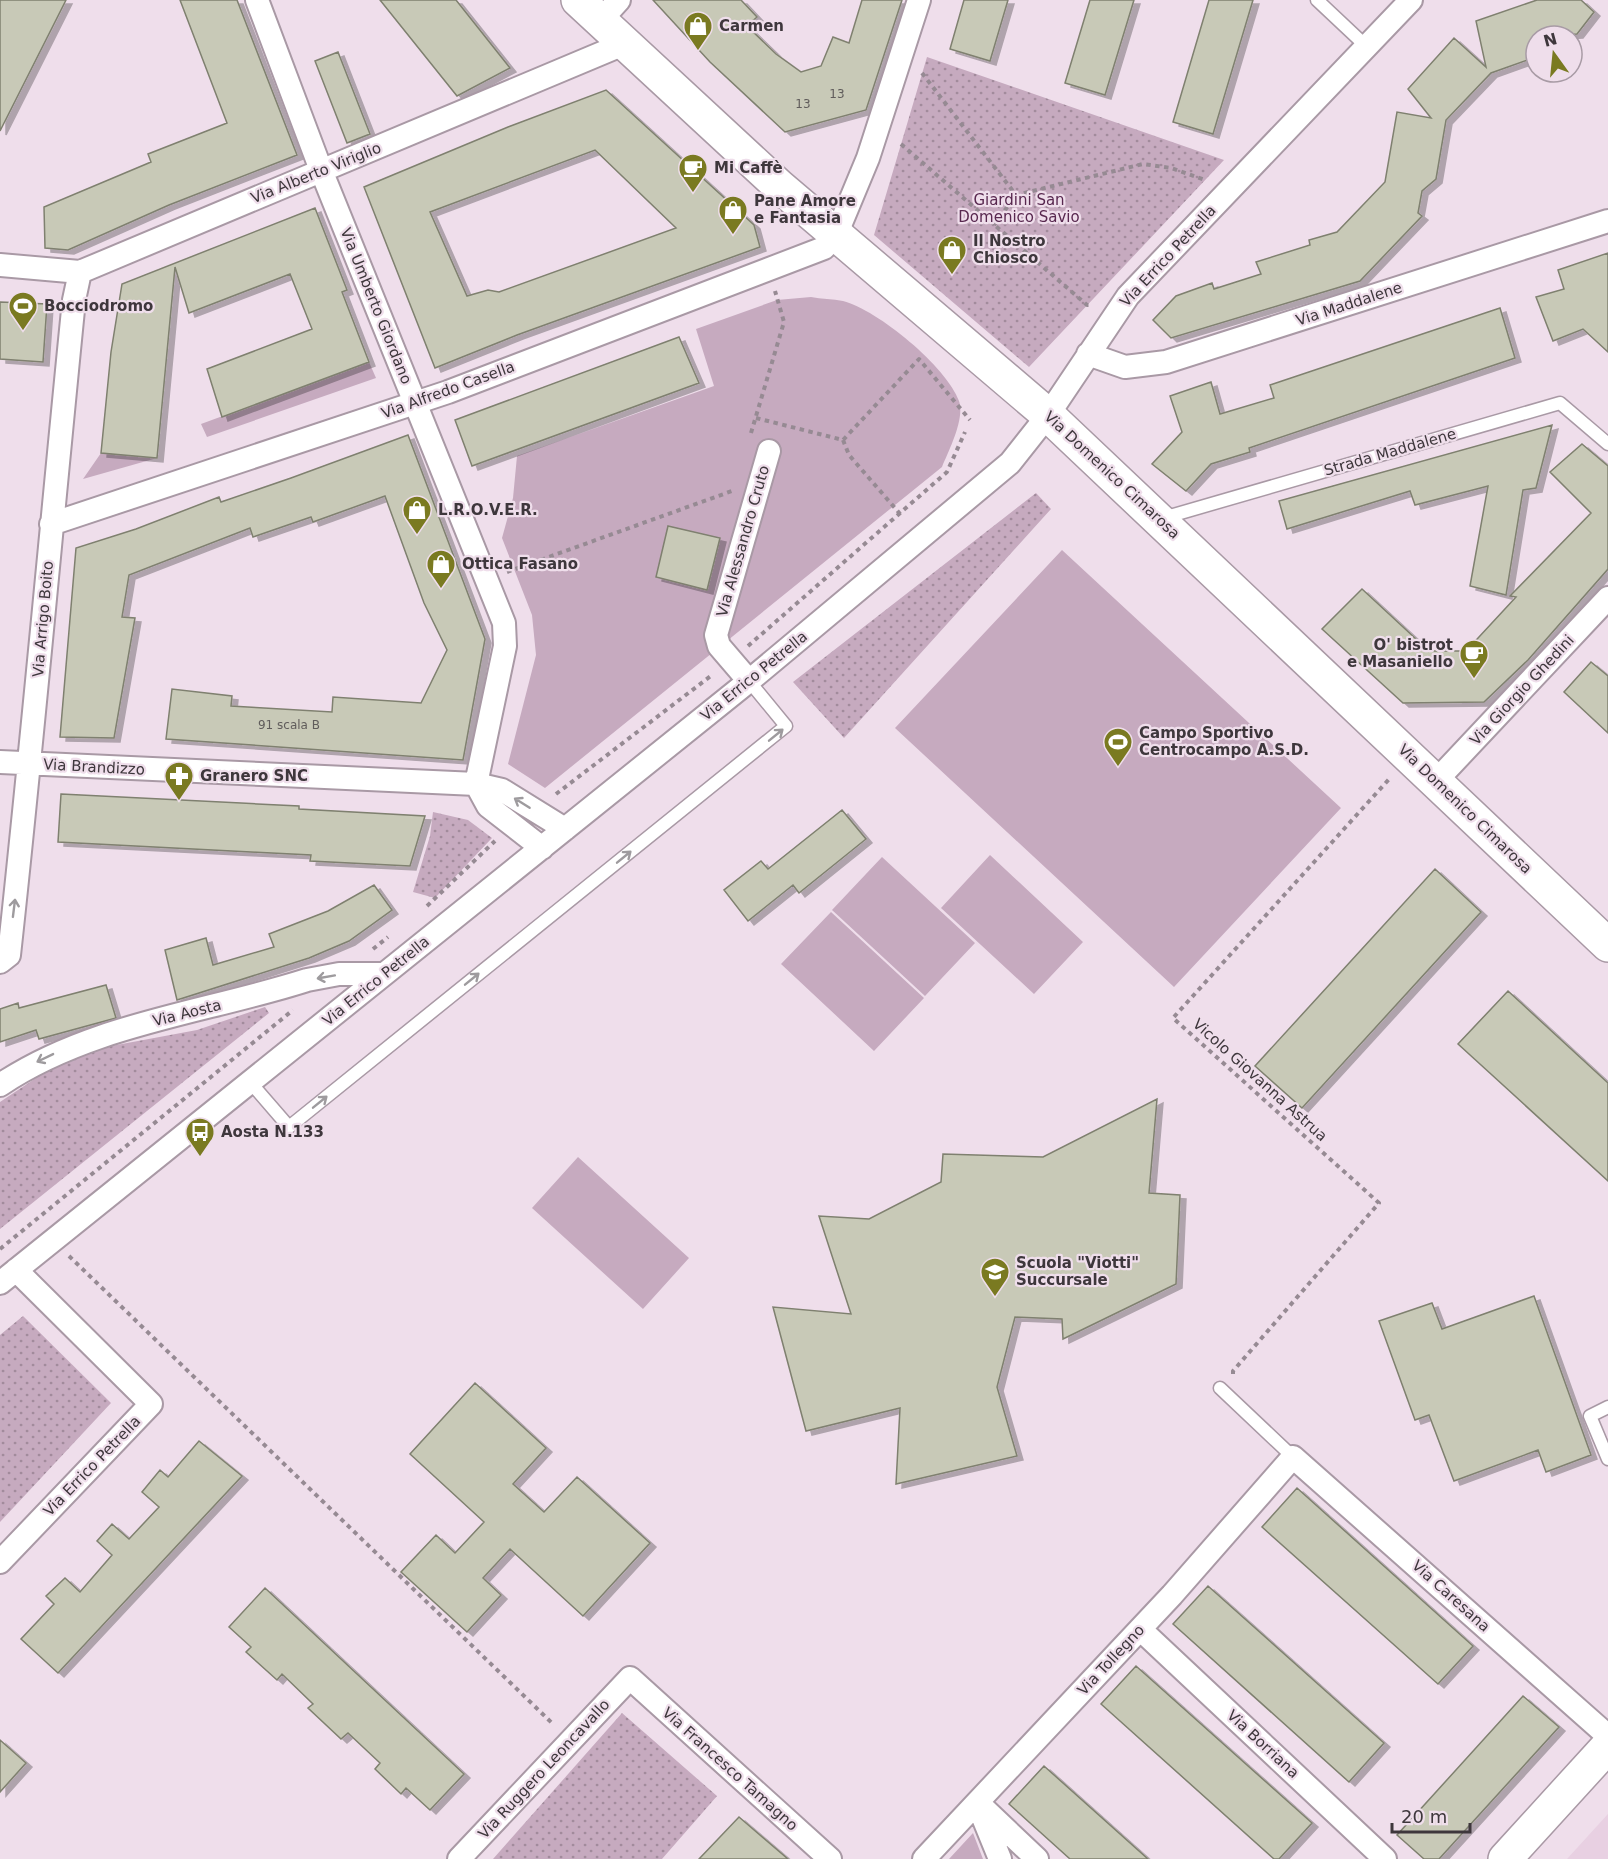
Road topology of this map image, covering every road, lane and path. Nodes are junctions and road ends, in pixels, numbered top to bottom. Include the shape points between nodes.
1 (257, 0) edge
2 (919, 0) edge
3 (1317, 0) edge
4 (1411, 0) edge
5 (599, 7) edge
6 (626, 43) junction
7 (1367, 47) junction
8 (922, 73) dead end
9 (901, 144) dead end
10 (321, 170) junction
11 (1206, 180) dead end
12 (1016, 195) junction
13 (1608, 221) edge
14 (994, 225) junction
15 (836, 235) junction
16 (0, 265) edge
17 (771, 268) junction
18 (80, 272) junction
19 (1119, 308) junction
20 (1088, 354) junction
21 (415, 403) junction
22 (1048, 415) junction
23 (756, 418) junction
24 (970, 420) dead end
25 (965, 432) dead end
26 (843, 440) junction
27 (1608, 444) edge
28 (769, 451) joint
29 (760, 481) junction
30 (901, 515) junction
31 (1159, 519) junction
32 (51, 524) junction
33 (487, 580) junction
34 (1608, 598) edge
35 (731, 661) junction
36 (748, 681) junction
37 (1410, 756) junction
38 (0, 762) edge
39 (31, 764) junction
40 (1436, 781) junction
41 (476, 784) junction
42 (534, 810) junction
43 (513, 825) junction
44 (566, 829) junction
45 (542, 848) junction
46 (420, 912) dead end
47 (393, 933) dead end
48 (1608, 945) edge
49 (0, 962) edge
50 (339, 974) junction
51 (384, 974) junction
52 (296, 1008) dead end
53 (250, 1082) junction
54 (0, 1085) edge
55 (53, 1241) junction
56 (0, 1248) edge
57 (8, 1276) edge
58 (1221, 1388) dead end
59 (1236, 1402) junction
60 (1608, 1407) edge
61 (1293, 1457) junction
62 (1608, 1459) edge
63 (0, 1562) edge
64 (1140, 1629) junction
65 (630, 1678) joint
66 (1608, 1736) edge
67 (570, 1741) junction
68 (1608, 1746) edge
69 (978, 1803) junction
70 (459, 1859) edge
71 (830, 1859) edge
72 (924, 1859) edge
73 (1000, 1859) edge
74 (1037, 1859) edge
75 (1385, 1859) edge
76 (1505, 1859) edge

1 - 10 street, Via Umberto Giordano
2 - 15 street via 868,158
3 - 7 lane
4 - 7 street, Via Errico Petrella
5 - 6 street, Via Domenico Cimarosa
6 - 10 street, Via Alberto Viriglio
6 - 15 street, Via Domenico Cimarosa
7 - 19 street, Via Errico Petrella
8 - 12 path
9 - 14 path
10 - 18 street, Via Alberto Viriglio
10 - 21 street, Via Umberto Giordano
11 - 12 path via 1171,168 1143,164
12 - 14 path
13 - 20 street, Via Maddalene via 1166,362 1125,367
14 - 19 path via 1089,307 1103,292
15 - 17 street, Via Alfredo Casella via 824,248
15 - 22 street, Via Domenico Cimarosa
16 - 18 street, Via Alberto Viriglio
17 - 21 street, Via Alfredo Casella
17 - 23 path, Via Alessandro Cruto via 784,322
18 - 32 street, Via Arrigo Boito
19 - 20 street, Via Errico Petrella
20 - 22 street, Via Errico Petrella
21 - 32 street, Via Alfredo Casella
21 - 33 street, Via Umberto Giordano
22 - 31 street, Via Domenico Cimarosa
22 - 36 street, Via Errico Petrella via 1010,463
23 - 26 path
23 - 28 path, Via Alessandro Cruto via 748,444
24 - 26 path via 919,359
25 - 30 path via 946,472
26 - 30 path via 849,454
27 - 31 lane, Strada Maddalene via 1560,403
28 - 29 street, Via Alessandro Cruto
29 - 33 path
29 - 35 street, Via Alessandro Cruto via 716,635
30 - 35 path
31 - 37 street, Via Domenico Cimarosa
32 - 39 street, Via Arrigo Boito
33 - 41 street, Via Umberto Giordano via 504,623 505,646
34 - 40 street, Via Giorgio Ghedini
35 - 36 street, Via Alessandro Cruto
35 - 42 path
36 - 44 street, Via Errico Petrella
53 -> 36 lane via 289,1127 298,1120 786,726
37 - 40 street, Via Domenico Cimarosa
37 - 59 path, Vicolo Giovanna Astrua via 1173,1018 1378,1203 1233,1371
38 - 39 street, Via Brandizzo
39 - 41 street, Via Brandizzo
49 -> 39 street, Via Arrigo Boito via 9,955
40 - 48 street, Via Domenico Cimarosa
42 -> 41 street, Via Brandizzo via 502,790
41 - 43 street via 488,806
42 - 44 street, Via Brandizzo
43 - 45 street
43 - 46 path
44 - 45 street, Via Errico Petrella
45 - 51 street, Via Errico Petrella
47 - 50 path
50 - 51 street, Via Aosta
50 -> 54 street, Via Aosta via 103,1036 50,1055
51 - 53 street, Via Errico Petrella
52 - 56 path
53 - 55 street, Via Errico Petrella
55 - 57 street, Via Errico Petrella
55 - 67 path
57 - 63 street, Via Errico Petrella via 152,1404
58 - 59 lane
59 - 61 lane
60 - 62 lane via 1590,1416
61 - 64 street, Via Tollegno
61 - 66 street, Via Caresana
64 - 69 street, Via Tollegno
64 - 75 street, Via Borriana
65 - 67 street, Via Ruggero Leoncavallo
65 - 71 street, Via Francesco Tamagno
67 - 70 street, Via Ruggero Leoncavallo
68 - 76 street
69 - 72 street, Via Tollegno
69 - 73 street
69 - 74 street

